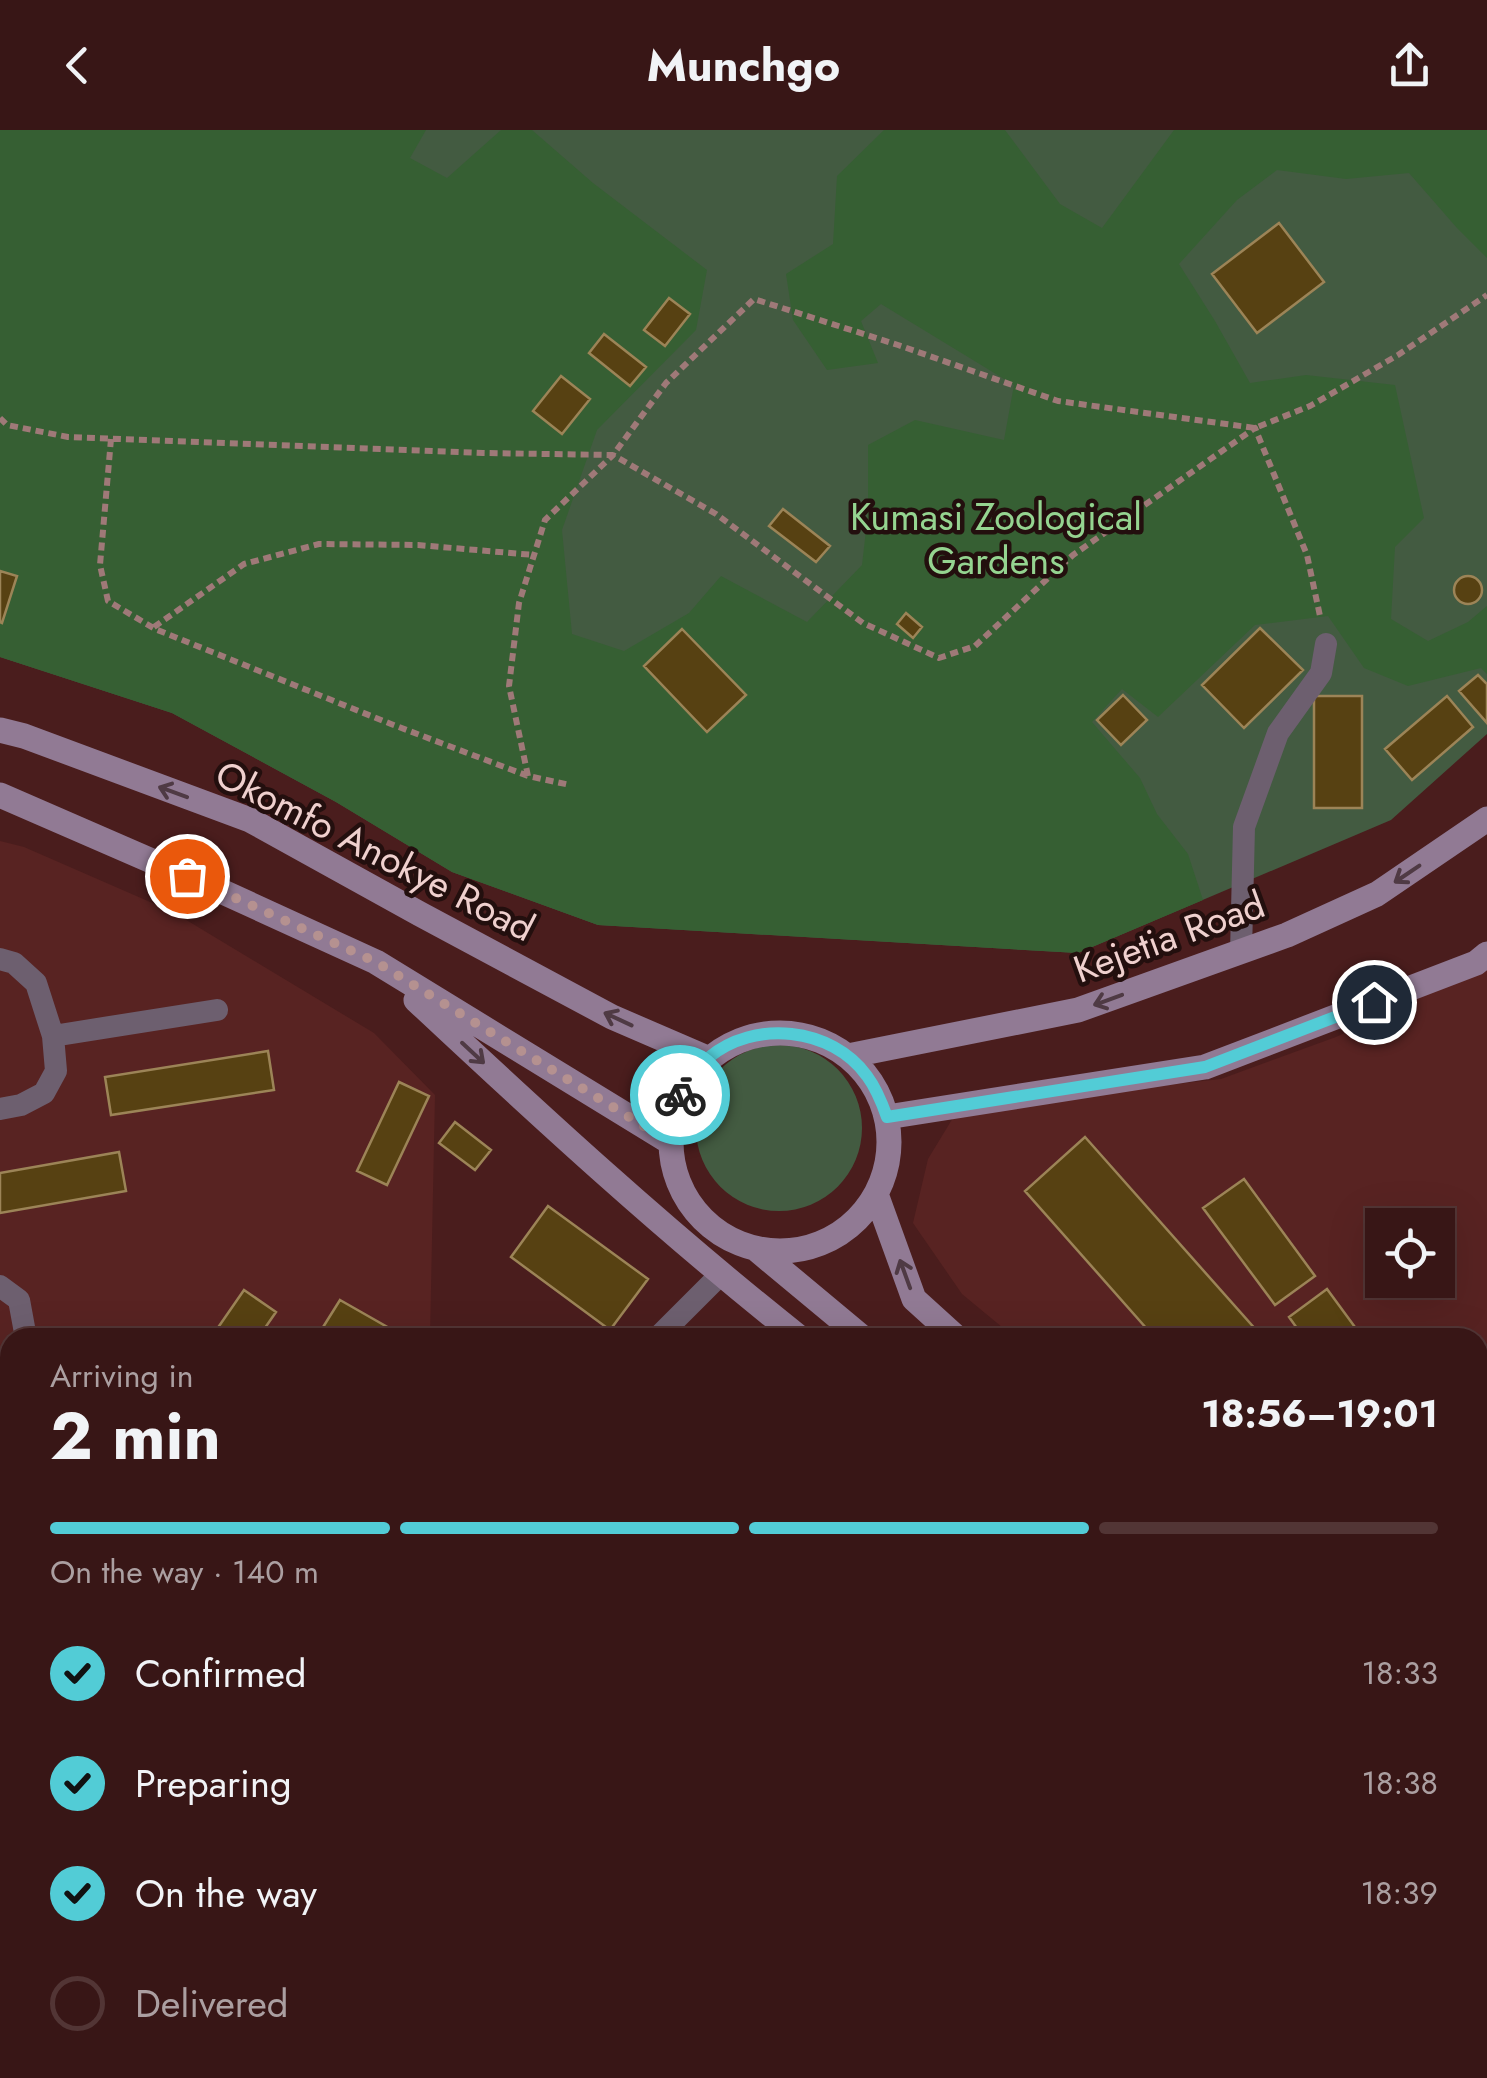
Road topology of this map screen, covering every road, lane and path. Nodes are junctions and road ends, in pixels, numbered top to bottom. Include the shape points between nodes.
1 (1487, 295) edge
2 (0, 418) edge
3 (1255, 428) junction
4 (111, 439) junction
5 (613, 455) junction
6 (534, 555) junction
7 (153, 628) junction
8 (1326, 644) joint
9 (0, 730) edge
10 (528, 776) junction
11 (570, 785) dead end
12 (0, 795) edge
13 (1487, 819) edge
14 (1241, 952) junction
15 (1487, 954) edge
16 (0, 959) edge
17 (376, 962) junction
18 (216, 1010) dead end
19 (53, 1036) junction
20 (848, 1056) junction
21 (708, 1058) junction
22 (0, 1110) edge
23 (887, 1117) junction
24 (670, 1142) junction
25 (876, 1194) junction
26 (756, 1249) junction
27 (720, 1274) junction
28 (0, 1286) edge
29 (24, 1328) edge
30 (668, 1328) edge
31 (788, 1328) edge
32 (852, 1328) edge
33 (946, 1328) edge

1 - 3 path via 1310,406
2 - 4 path via 68,437
3 - 5 path via 1058,401 754,300 666,383
3 - 5 path via 1072,555 975,646 939,658 864,623 716,514
3 - 8 path via 1307,555
4 - 5 path
4 - 7 path via 100,565 108,601
5 - 6 path via 545,520
6 - 7 path via 319,544 244,564
6 - 10 path via 519,602 509,686
7 - 10 path
8 - 14 lane via 1320,673 1278,734 1244,827
21 -> 9 main road, Okomfo Anokye Road via 612,1016 250,820
10 - 11 path
12 - 17 main road
13 -> 14 main road, Kejetia Road via 1378,894
14 -> 20 main road, Kejetia Road via 1078,1010
15 - 23 main road via 1205,1067
16 - 19 lane via 36,983
17 - 24 main road
17 -> 27 main road
18 - 19 lane
19 - 22 lane via 56,1071 44,1093
20 - 21 main road via 804,1035 780,1033 755,1035
20 - 23 main road via 866,1074
21 - 24 main road via 680,1095
23 - 25 main road via 887,1166
24 - 26 main road via 672,1167 694,1211 718,1232
25 - 26 main road via 849,1227 828,1240 780,1252
33 -> 25 main road via 914,1299
26 - 32 main road
27 - 30 lane
27 - 31 main road
28 - 29 lane via 19,1300

